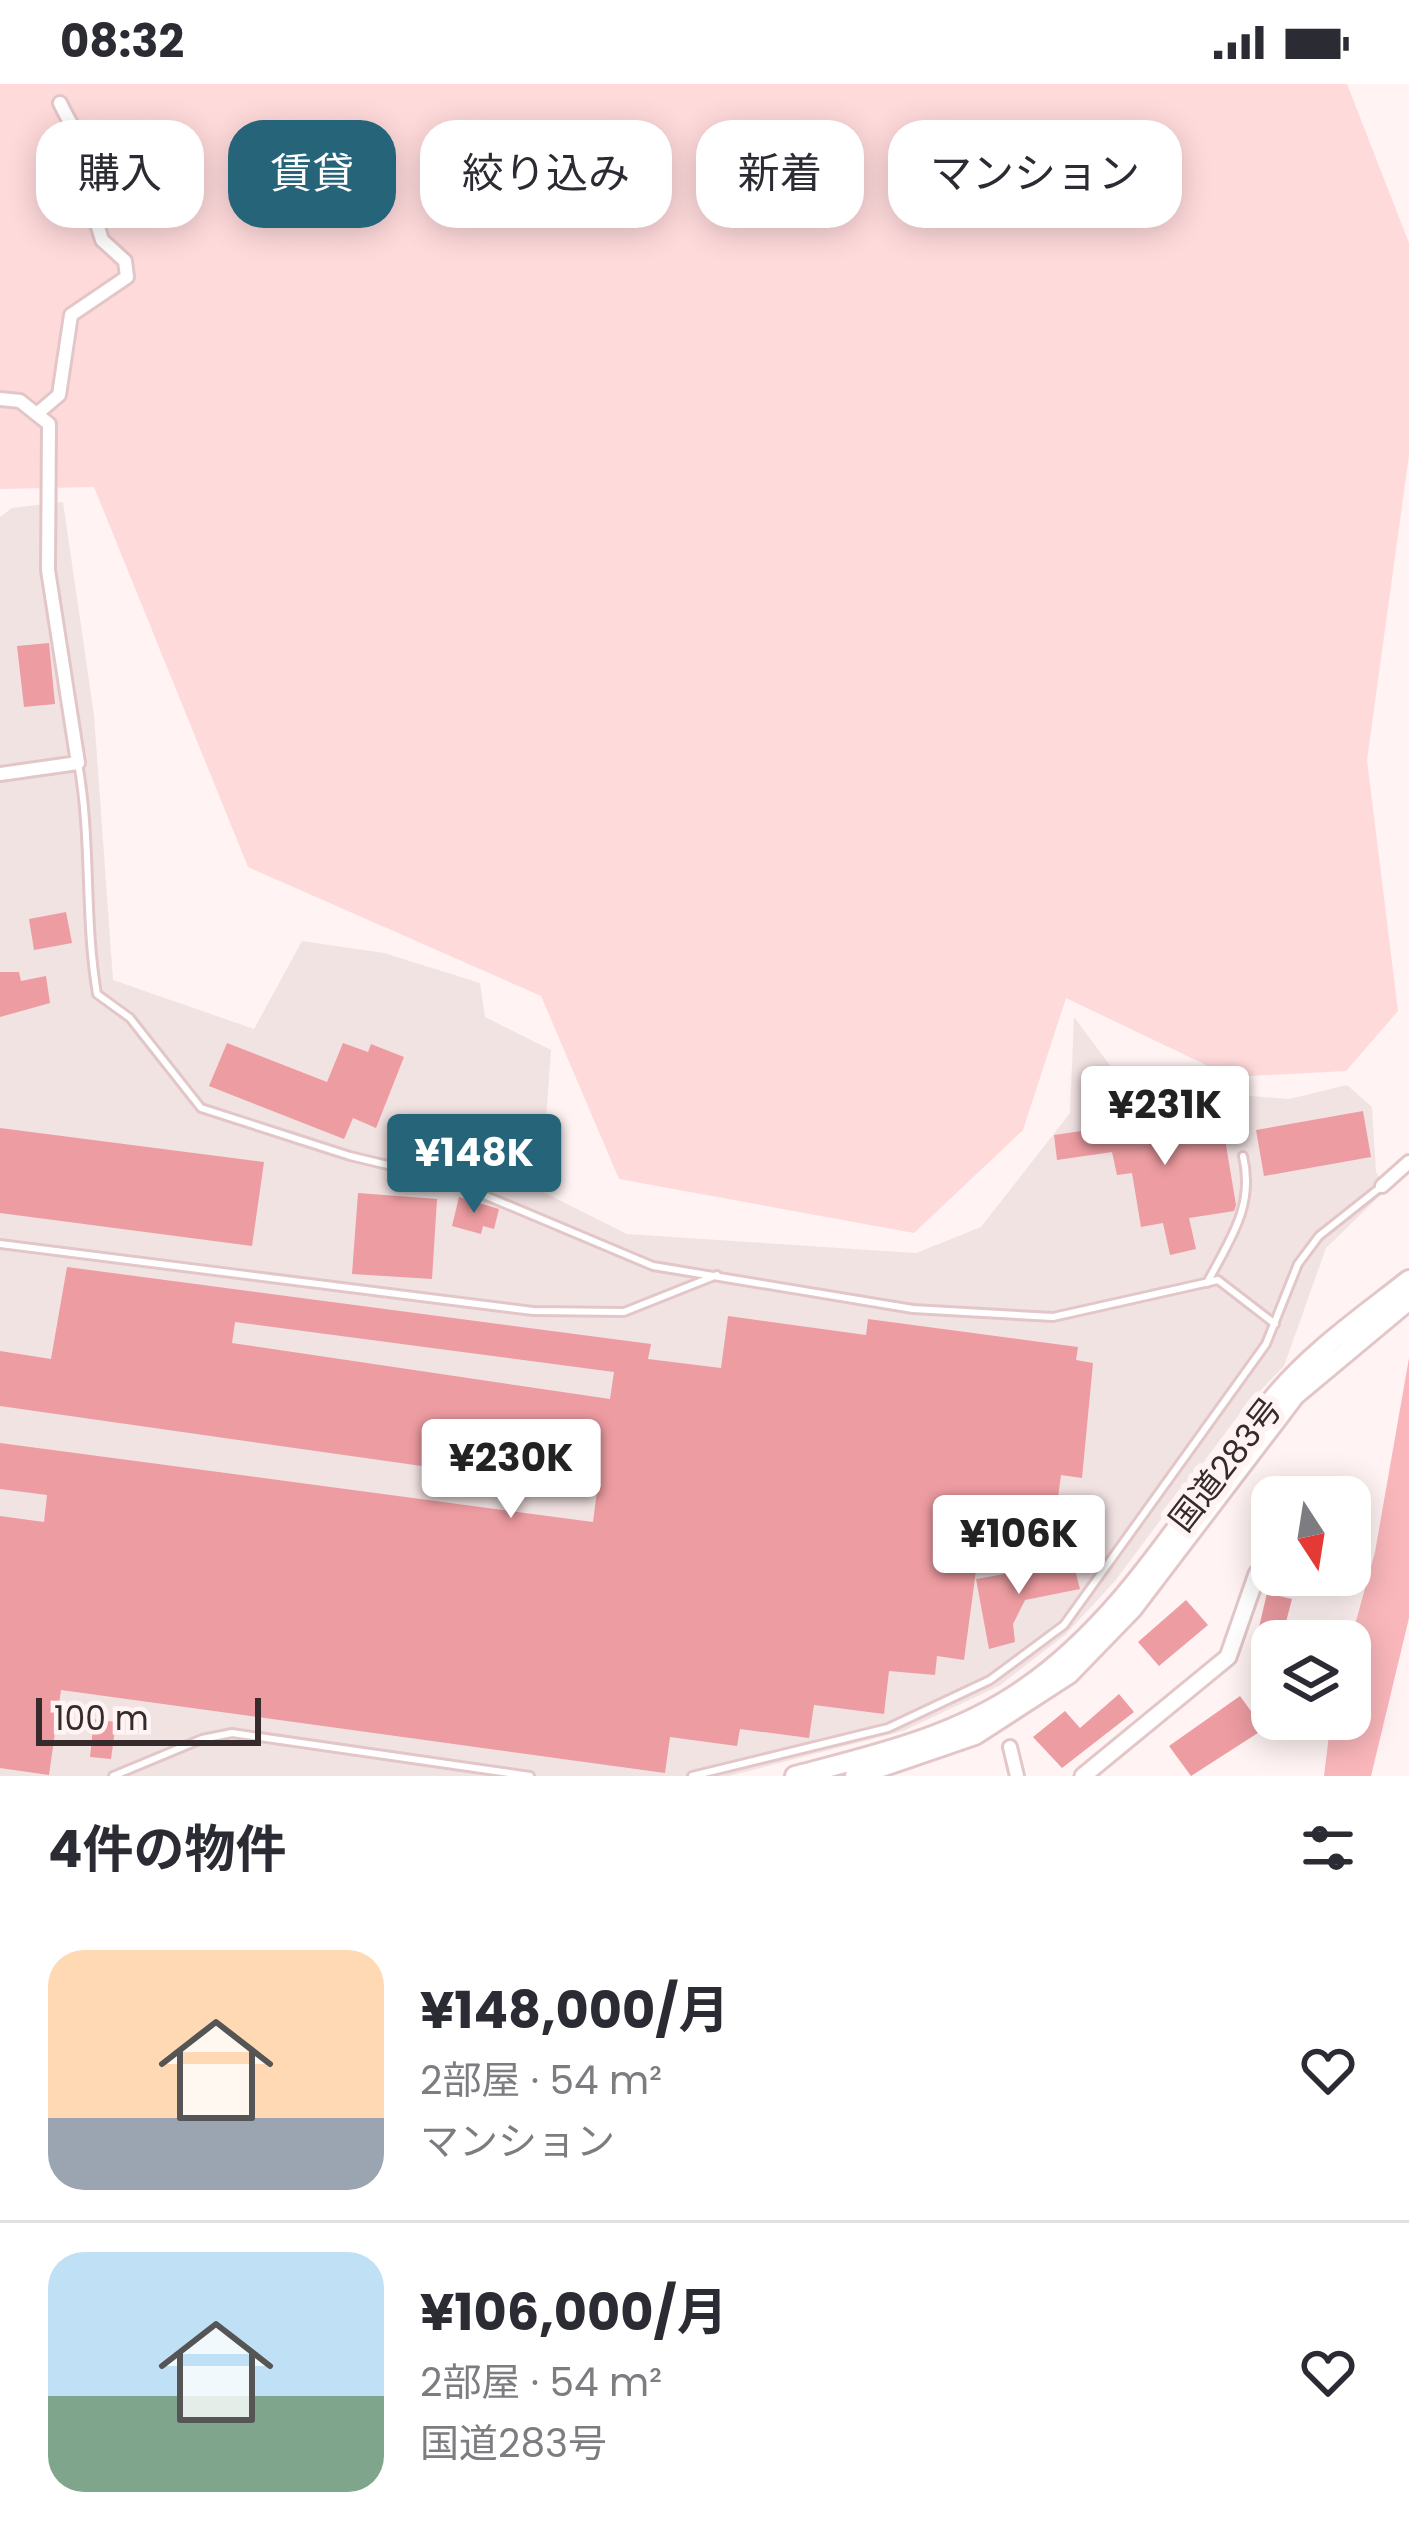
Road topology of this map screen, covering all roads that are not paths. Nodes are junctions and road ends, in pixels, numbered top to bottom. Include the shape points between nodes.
1 (60, 103) dead end
2 (0, 399) edge
3 (39, 412) junction
4 (79, 763) junction
5 (0, 774) edge
6 (1243, 1156) dead end
7 (1409, 1162) edge
8 (1382, 1186) joint
9 (0, 1244) edge
10 (717, 1275) junction
11 (1409, 1280) edge
12 (1207, 1282) junction
13 (1409, 1300) edge
14 (1368, 1323) junction
15 (1275, 1324) junction
16 (1251, 1591) edge
17 (1010, 1747) dead end
18 (113, 1776) edge
19 (530, 1776) edge
20 (692, 1776) edge
21 (795, 1776) edge
22 (855, 1776) edge
23 (1017, 1776) edge
24 (1083, 1776) edge

1 - 3 street via 94,153 141,162 148,186 93,211 127,277 71,316 59,395
2 - 3 street
3 - 4 street via 50,424 48,571
4 - 5 street
4 - 10 lane via 88,823 86,929 98,994 130,1018 201,1108 446,1179 652,1266
6 - 12 lane via 1250,1183 1245,1212
7 - 8 street
8 - 15 lane via 1318,1236
9 - 10 lane via 533,1311 624,1312
10 - 12 lane via 913,1309 1053,1317
11 - 14 highway, 国道283号
12 - 15 lane via 1218,1280
13 - 14 highway, 国道283号
14 - 21 highway, 国道283号 via 1276,1395 1113,1609 1053,1667 991,1710 928,1739
14 - 22 highway, 国道283号 via 1295,1395 1132,1609 1069,1674 975,1735
15 - 20 lane via 1064,1625 990,1680 888,1728
16 - 24 street via 1228,1657
17 - 23 street
18 - 19 lane via 232,1733

